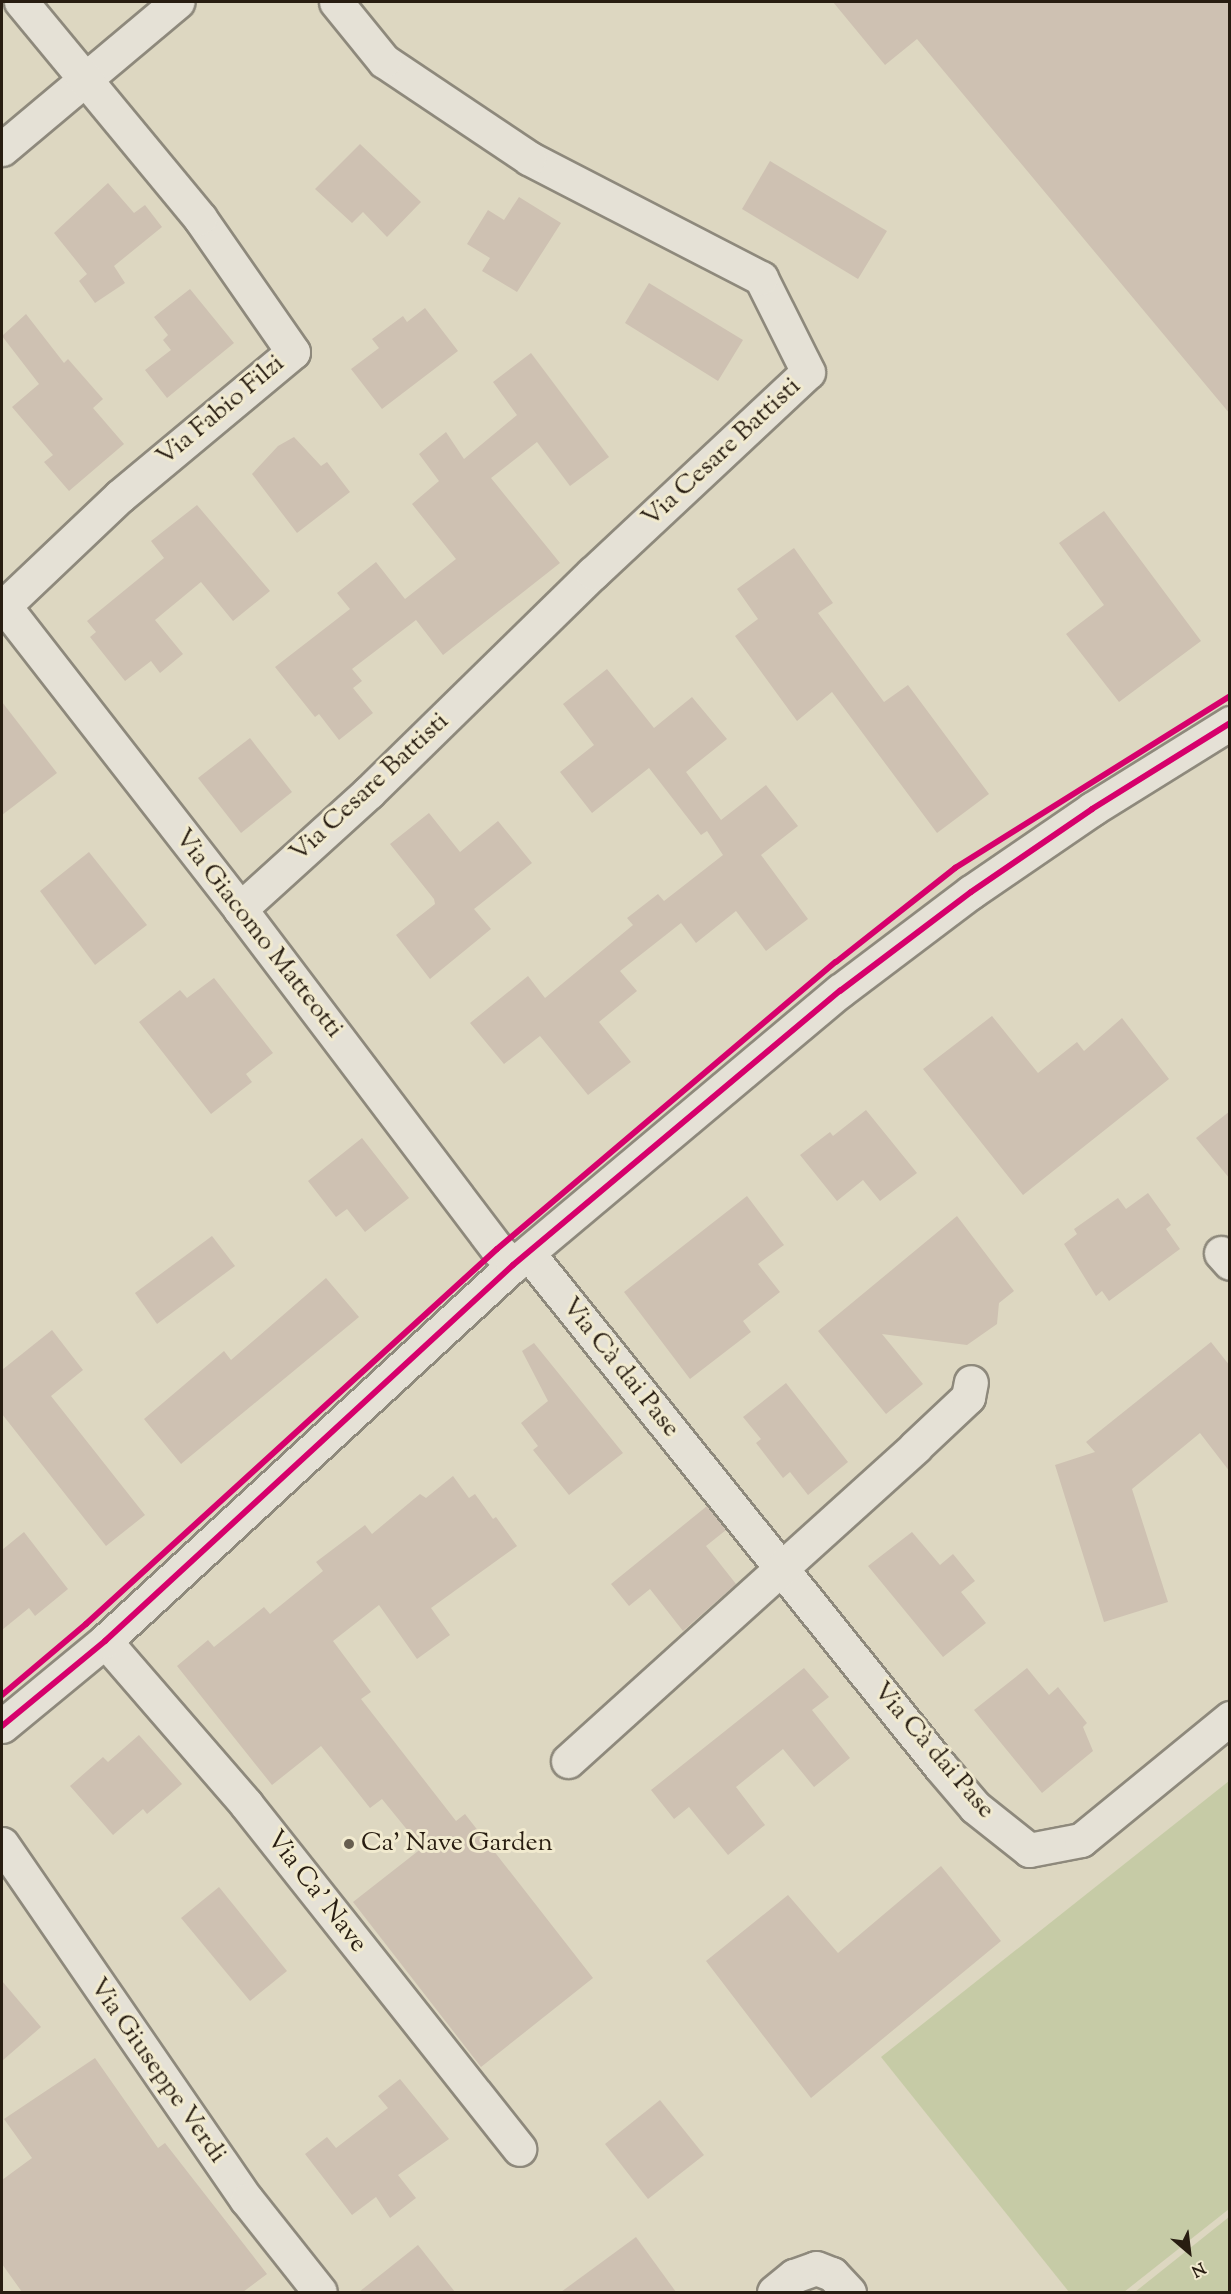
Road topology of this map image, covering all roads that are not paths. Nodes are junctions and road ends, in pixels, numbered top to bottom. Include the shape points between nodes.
1 (21, 2) edge
2 (177, 2) edge
3 (336, 2) edge
4 (85, 80) junction
5 (2, 149) edge
6 (3, 605) edge
7 (1230, 723) edge
8 (240, 909) junction
9 (520, 1259) junction
10 (971, 1382) dead end
11 (779, 1567) junction
12 (105, 1641) junction
13 (1230, 1718) edge
14 (2, 1726) edge
15 (568, 1761) dead end
16 (2, 1844) edge
17 (519, 2149) dead end
18 (320, 2292) edge
19 (774, 2292) edge
20 (849, 2292) edge

1 - 4 street
2 - 4 street
3 - 8 street, Via Cesare Battisti via 384,61 529,158 761,278 808,372 593,573 369,792
4 - 5 street
4 - 6 street, Via Fabio Filzi via 200,218 293,352 120,496
6 - 8 street, Via Giacomo Matteotti
7 - 9 street via 1092,809 962,899 840,991
8 - 9 street, Via Giacomo Matteotti via 497,1249
9 - 11 street, Via Cà dai Pase
9 - 12 street
10 - 11 street via 968,1397
11 - 13 street, Via Cà dai Pase via 975,1807 1029,1850 1081,1840
11 - 15 street
12 - 14 street
12 - 17 street, Via Ca' Nave via 246,1804
16 - 18 street, Via Giuseppe Verdi via 247,2200
19 - 20 street via 794,2276 816,2268 832,2274

